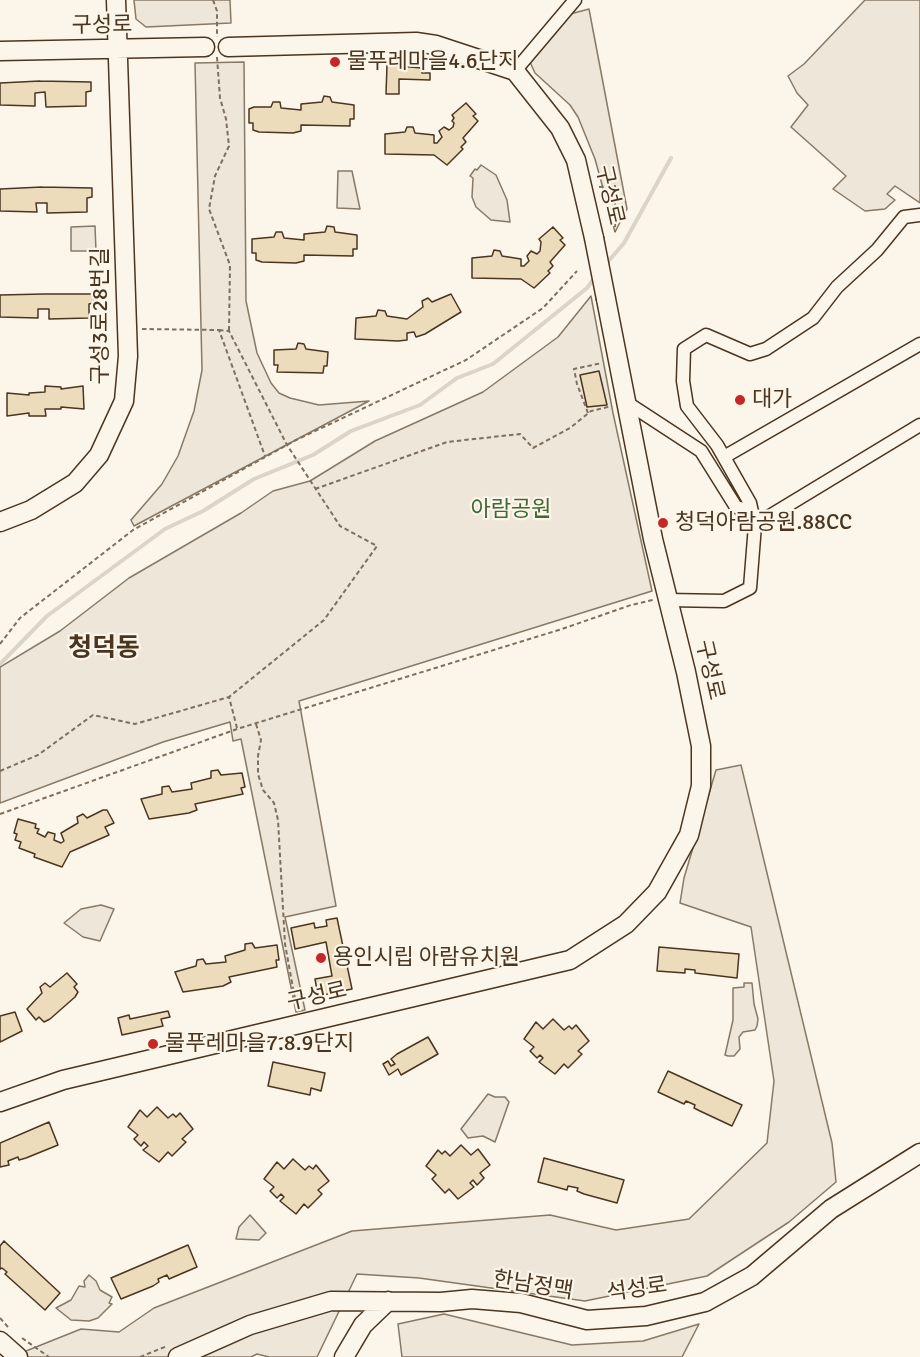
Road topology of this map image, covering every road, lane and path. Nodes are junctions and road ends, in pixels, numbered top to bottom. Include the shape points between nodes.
1 (116, 0) edge
2 (574, 0) edge
3 (205, 47) dead end
4 (228, 47) dead end
5 (120, 50) junction
6 (0, 51) edge
7 (515, 71) junction
8 (217, 72) dead end
9 (584, 189) junction
10 (920, 215) edge
11 (615, 232) dead end
12 (577, 271) dead end
13 (127, 328) junction
14 (219, 330) junction
15 (229, 331) junction
16 (920, 344) edge
17 (618, 360) junction
18 (626, 402) junction
19 (588, 413) junction
20 (920, 425) edge
21 (286, 445) junction
22 (265, 456) junction
23 (724, 457) junction
24 (315, 489) junction
25 (752, 512) junction
26 (0, 522) edge
27 (755, 525) junction
28 (667, 600) junction
29 (0, 644) edge
30 (229, 697) junction
31 (256, 724) junction
32 (237, 729) junction
33 (0, 771) edge
34 (0, 814) edge
35 (301, 1025) junction
36 (0, 1102) edge
37 (920, 1153) edge
38 (388, 1301) junction
39 (0, 1318) edge
40 (5, 1336) edge
41 (20, 1336) dead end
42 (175, 1350) edge
43 (18, 1357) edge
44 (49, 1357) edge
45 (140, 1357) edge
46 (344, 1357) edge

1 - 5 street, 구성3로28번길
2 - 7 street
3 - 5 street, 구성로
4 - 7 street via 416,42
5 - 6 street, 구성로
5 - 13 street, 구성3로28번길
7 - 9 street, 구성로 via 560,128 576,160
8 - 15 path via 229,146 215,176 209,209 230,265
9 - 11 path via 615,186
9 - 17 street, 구성로, bridge
10 - 23 street via 904,217 877,250 837,286 813,318 766,349 750,354 705,335 684,349 687,406
12 - 21 path via 543,308 466,360
13 - 14 path
13 - 26 street, 구성3로28번길 via 124,400 99,455 60,494
14 - 15 path
14 - 22 path
15 - 21 path
16 - 23 street
17 - 18 street, 구성로
17 - 19 path via 574,369
18 - 19 path
18 - 25 street via 701,451 736,507
18 - 28 street, 구성로
19 - 24 path via 533,448 520,434 447,442
20 - 27 street
21 - 22 path
21 - 24 path
22 - 29 path via 133,530 20,618
23 - 25 street
24 - 30 path via 340,526 377,546 324,620
25 - 27 street
27 - 28 street via 750,588 724,601
28 - 31 path via 632,605
28 - 35 street, 구성로 via 694,710 702,768 689,835 657,892 626,924 570,960
30 - 32 path
30 - 33 path via 135,724 93,715 38,755
31 - 32 path
31 - 35 path via 261,740 258,774 262,790 274,803 278,820 285,944
32 - 34 path
35 - 36 street, 구성로 via 63,1080
37 - 38 street, 석성로 via 831,1209 752,1276 705,1302 646,1316 587,1320 501,1301
38 - 42 street, 석성로 via 331,1301
38 - 46 street via 363,1325
39 - 40 path
40 - 43 street
41 - 44 path
42 - 45 path

